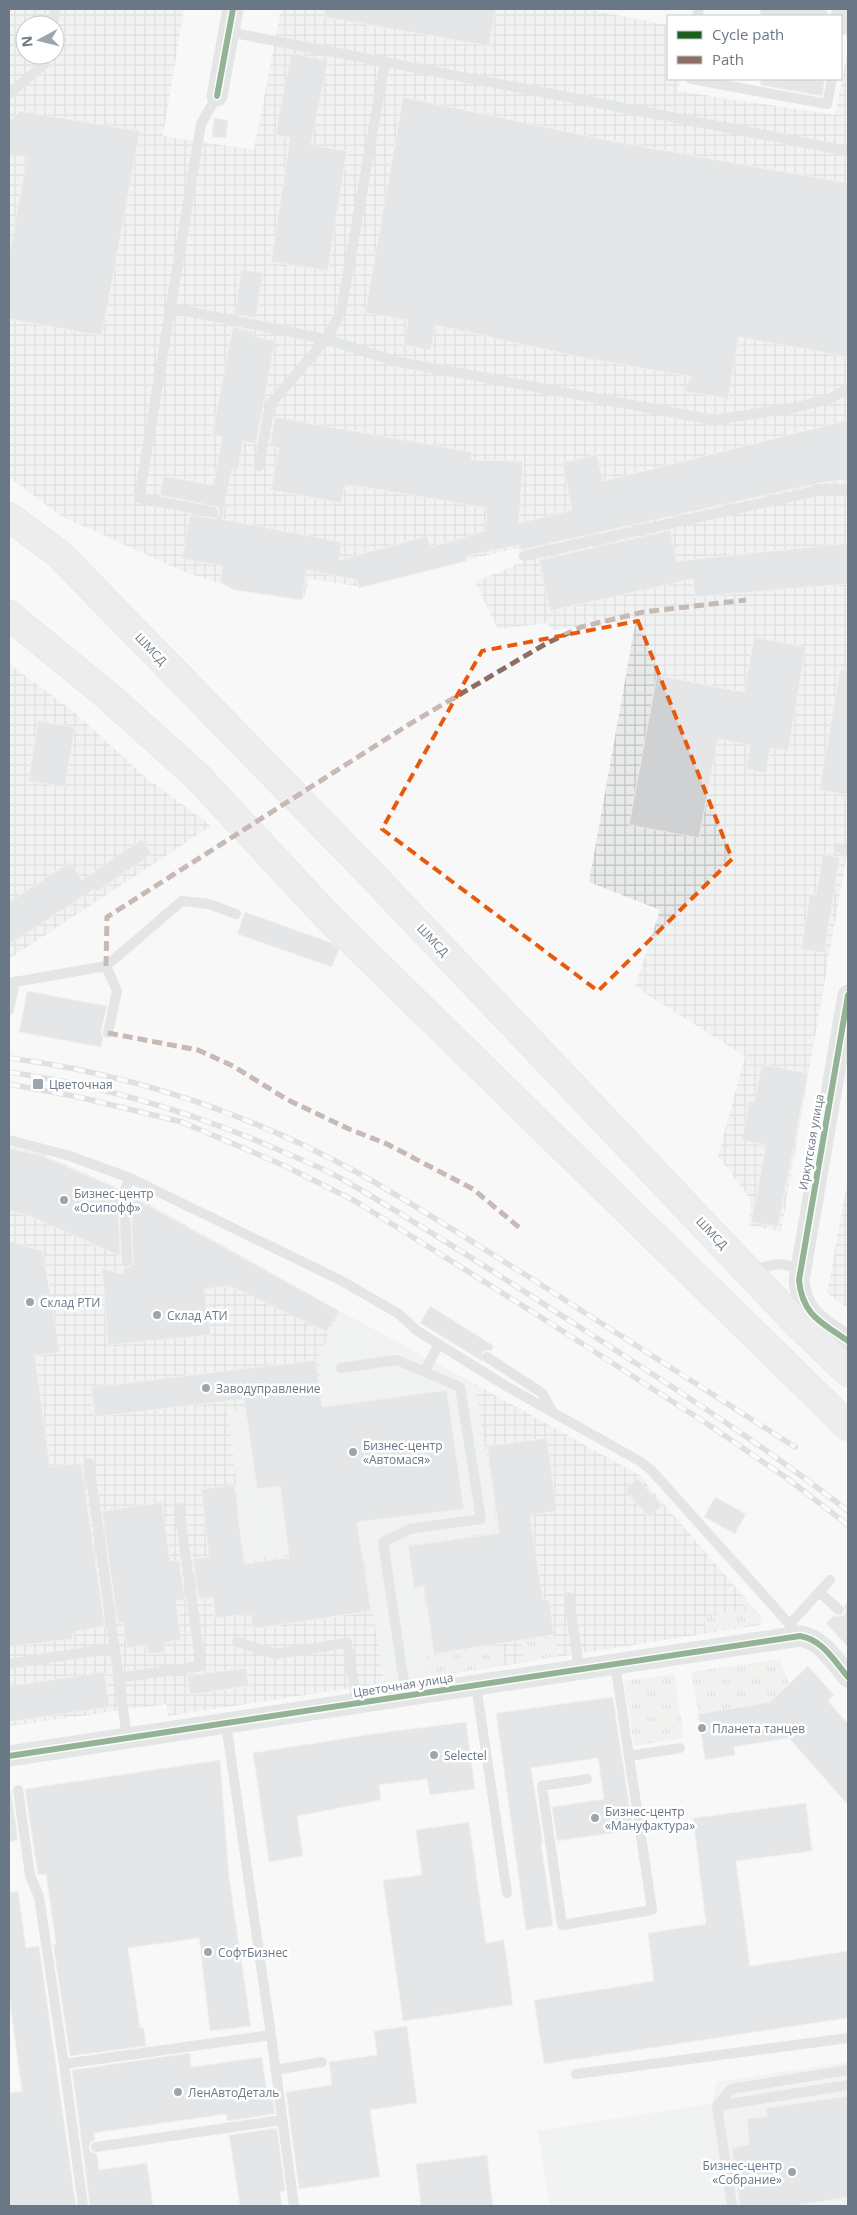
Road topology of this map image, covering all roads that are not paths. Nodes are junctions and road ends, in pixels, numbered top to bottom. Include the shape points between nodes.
1 (233, 9) edge
2 (773, 9) edge
3 (809, 15) edge
4 (229, 32) junction
5 (385, 62) junction
6 (43, 65) edge
7 (695, 80) edge
8 (832, 80) edge
9 (9, 94) edge
10 (217, 96) joint
11 (848, 151) edge
12 (171, 308) junction
13 (326, 339) junction
14 (848, 388) edge
15 (259, 466) dead end
16 (848, 489) edge
17 (213, 512) dead end
18 (9, 517) edge
19 (524, 556) dead end
20 (9, 615) edge
21 (236, 914) dead end
22 (106, 966) junction
23 (12, 983) edge
24 (848, 995) edge
25 (9, 1010) edge
26 (108, 1033) dead end
27 (843, 1058) edge
28 (9, 1140) edge
29 (130, 1178) junction
30 (127, 1261) dead end
31 (760, 1268) dead end
32 (801, 1268) junction
33 (848, 1341) edge
34 (439, 1344) junction
35 (487, 1357) dead end
36 (342, 1368) dead end
37 (425, 1371) junction
38 (848, 1372) edge
39 (552, 1412) junction
40 (848, 1426) edge
41 (90, 1463) dead end
42 (179, 1508) dead end
43 (830, 1580) dead end
44 (819, 1592) junction
45 (568, 1597) dead end
46 (839, 1610) dead end
47 (795, 1630) junction
48 (237, 1642) dead end
49 (114, 1648) junction
50 (9, 1664) edge
51 (615, 1664) junction
52 (579, 1669) junction
53 (848, 1677) edge
54 (118, 1678) junction
55 (476, 1685) junction
56 (406, 1696) junction
57 (357, 1703) junction
58 (226, 1723) junction
59 (127, 1738) junction
60 (680, 1748) dead end
61 (9, 1756) edge
62 (629, 1756) junction
63 (587, 1779) dead end
64 (18, 1790) dead end
65 (507, 1893) dead end
66 (271, 2035) junction
67 (848, 2038) edge
68 (322, 2062) dead end
69 (64, 2064) junction
70 (275, 2070) junction
71 (848, 2070) edge
72 (576, 2074) dead end
73 (848, 2085) edge
74 (717, 2106) junction
75 (281, 2120) junction
76 (96, 2147) dead end
77 (83, 2206) edge
78 (294, 2206) edge
79 (732, 2206) edge

1 - 4 street
2 - 3 street
4 - 5 lane
4 - 10 street
5 - 11 lane
5 - 13 lane via 341,312
6 - 9 lane
7 - 8 lane via 827,104
10 - 12 lane via 202,124
12 - 13 lane
12 - 17 lane via 139,498
13 - 14 lane via 394,361 714,420 802,406 829,399
13 - 15 lane via 270,404
16 - 19 lane via 825,488
18 - 38 main road, ШМСД via 59,554 376,880 790,1316
20 - 40 main road via 109,696 197,776 328,917
21 - 22 lane via 209,904 182,902
22 - 23 lane
22 - 26 lane via 117,991
23 - 25 lane
24 - 27 street, Иркутская улица
27 - 32 street, Иркутская улица
28 - 29 lane via 70,1156
29 - 30 lane via 124,1192
29 - 34 lane via 340,1280 399,1314 416,1330
31 - 32 lane via 779,1264
32 - 33 street, Иркутская улица via 800,1293 806,1308 812,1316
34 - 37 lane
34 - 39 lane
35 - 39 lane via 542,1393
36 - 37 lane via 398,1360
37 - 56 lane via 460,1387 481,1519 410,1529 383,1542
39 - 47 lane via 653,1472
41 - 49 lane
42 - 54 lane via 201,1666
43 - 44 lane
44 - 46 lane
44 - 47 lane
45 - 52 lane
47 - 51 street, Цветочная улица
47 - 53 street via 818,1642
48 - 57 lane via 276,1654 347,1643
49 - 50 lane
49 - 54 lane
51 - 52 street, Цветочная улица
51 - 62 lane
52 - 55 street, Цветочная улица
54 - 59 lane
55 - 56 street, Цветочная улица
55 - 65 lane
56 - 57 street, Цветочная улица
57 - 58 street, Цветочная улица
58 - 59 street, Цветочная улица
58 - 66 lane
59 - 61 street, Цветочная улица
60 - 62 lane
62 - 63 lane via 652,1910 562,1925 542,1786
64 - 69 lane via 30,1875 39,1897
66 - 69 lane
66 - 70 lane
67 - 72 lane
68 - 70 lane
69 - 77 lane via 80,2150
70 - 75 lane
71 - 74 lane via 731,2089
73 - 74 lane
74 - 79 lane
75 - 76 lane
75 - 78 lane

